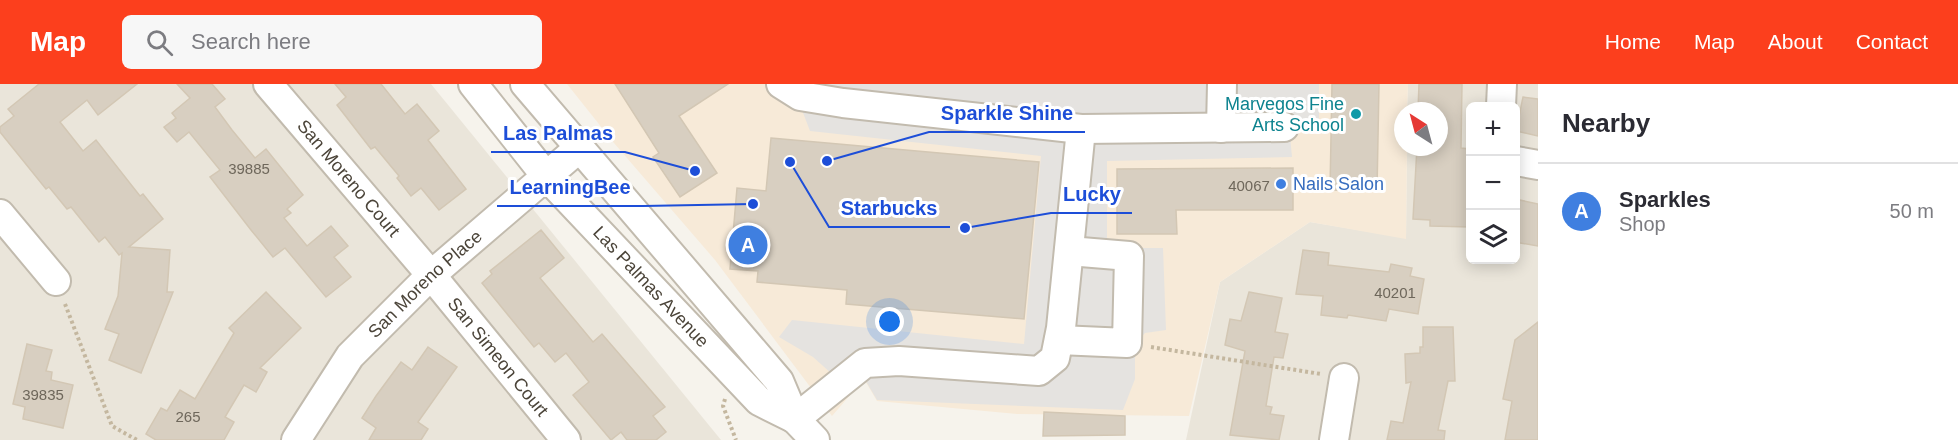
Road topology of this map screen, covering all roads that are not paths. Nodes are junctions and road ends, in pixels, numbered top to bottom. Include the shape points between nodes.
1 (268, 84) edge
2 (473, 84) edge
3 (525, 84) edge
4 (781, 84) edge
5 (1222, 84) edge
6 (1502, 84) edge
7 (1501, 102) edge
8 (1284, 127) dead end
9 (1221, 128) junction
10 (1081, 129) junction
11 (578, 149) junction
12 (1520, 162) edge
13 (1538, 165) edge
14 (546, 177) junction
15 (0, 214) edge
16 (1069, 251) junction
17 (431, 275) junction
18 (56, 280) road end
19 (1059, 340) junction
20 (1344, 378) road end
21 (795, 419) junction
22 (296, 440) edge
23 (566, 440) edge
24 (815, 440) edge
25 (1334, 440) edge

1 - 17 street, San Moreno Court
2 - 14 street, Las Palmas Avenue
3 - 11 street, Las Palmas Avenue
4 - 10 street via 800,96 843,103
5 - 9 street
6 - 7 street
8 - 9 street
9 - 10 street
10 - 16 street
11 - 14 street, San Moreno Place
11 - 21 street, Las Palmas Avenue via 779,381
12 - 13 street
14 - 17 street, San Moreno Place
14 - 21 street, Las Palmas Avenue via 759,401
15 - 18 street
16 - 19 street
16 - 19 street via 1130,256 1128,343
17 - 22 street, San Moreno Place via 350,356
17 - 23 street, San Simeon Court
19 - 21 street via 1055,358 1039,371 898,361 865,363
20 - 25 street
21 - 24 street, Las Palmas Avenue

